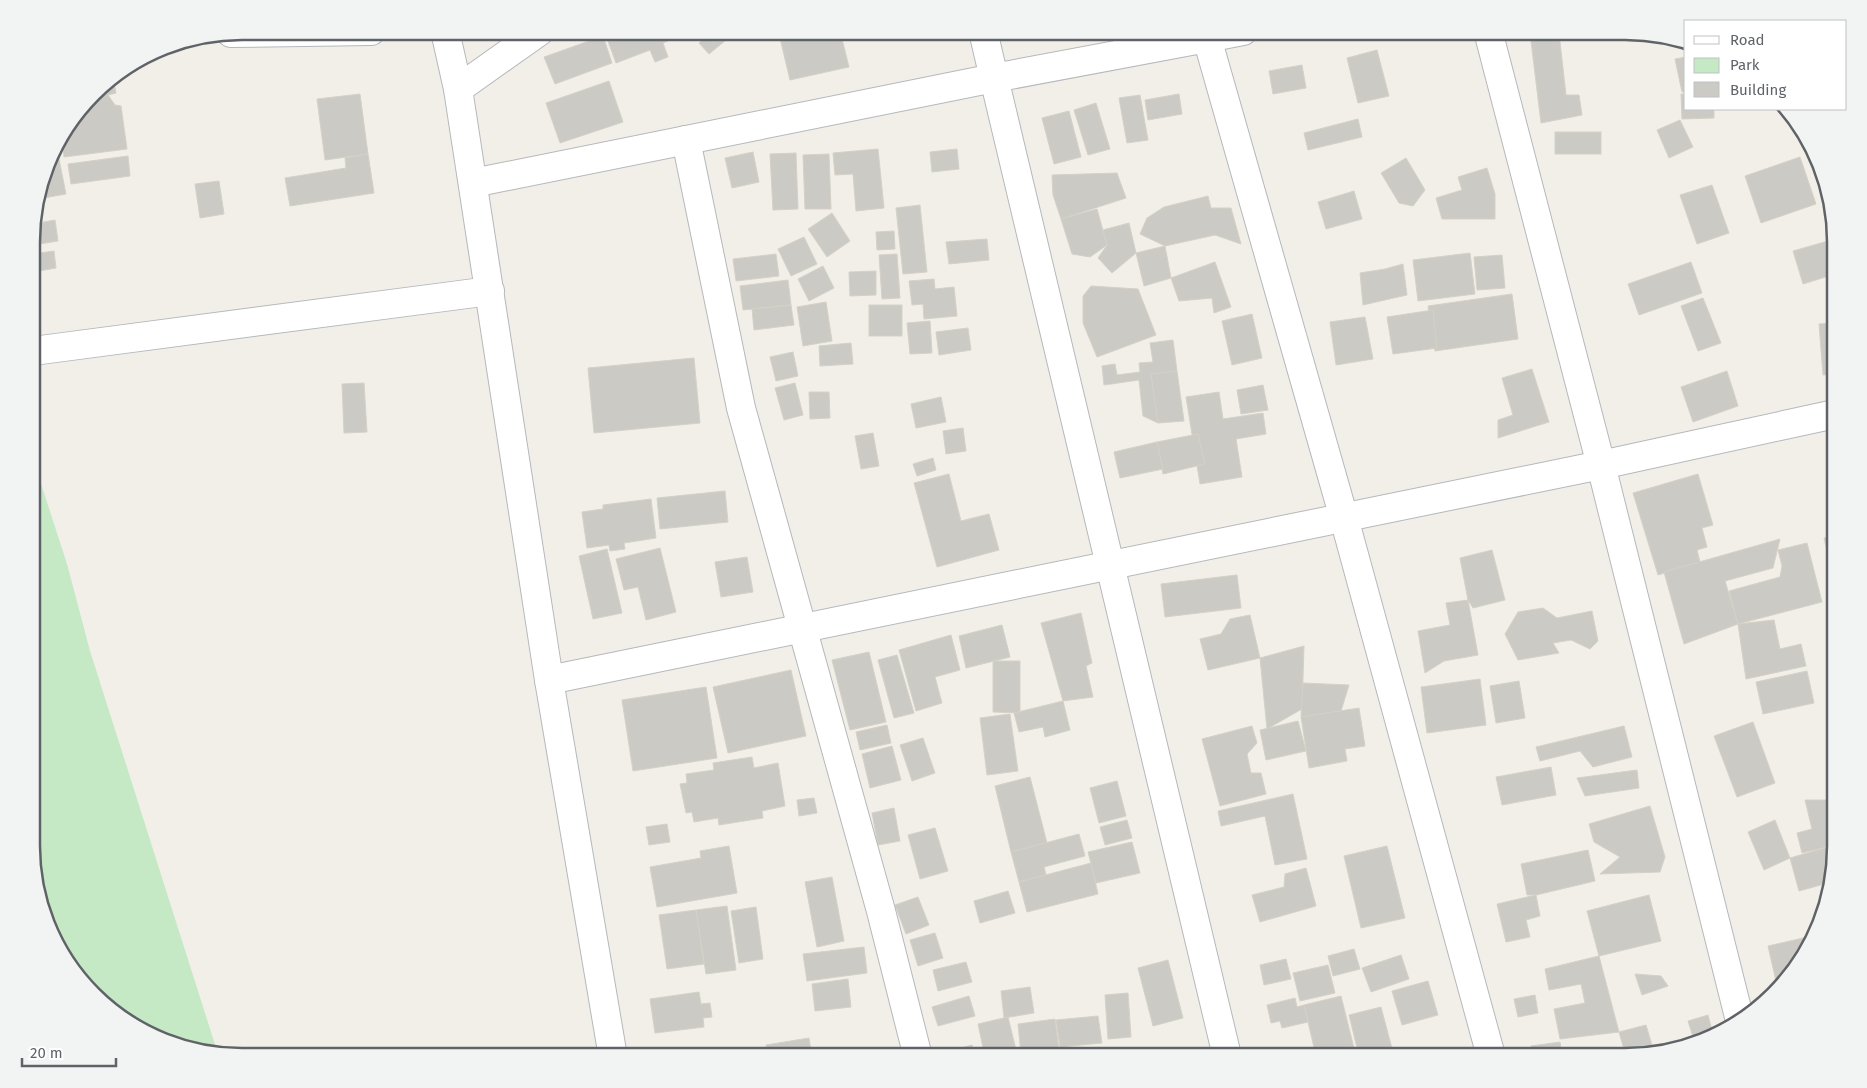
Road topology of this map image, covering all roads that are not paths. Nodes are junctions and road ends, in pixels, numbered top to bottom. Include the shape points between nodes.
1 (447, 40) edge
2 (527, 40) edge
3 (985, 40) edge
4 (1181, 40) edge
5 (1207, 40) edge
6 (1490, 40) edge
7 (994, 78) junction
8 (458, 89) junction
9 (686, 140) junction
10 (473, 183) junction
11 (490, 291) junction
12 (40, 350) edge
13 (1827, 416) edge
14 (1601, 465) junction
15 (1344, 518) junction
16 (1111, 565) junction
17 (802, 628) junction
18 (549, 680) junction
19 (1738, 1013) edge
20 (611, 1048) edge
21 (916, 1048) edge
22 (1225, 1048) edge
23 (1489, 1048) edge

1 - 8 street
2 - 8 street
3 - 7 street
4 - 7 street
5 - 15 street
6 - 14 street
7 - 9 street
7 - 16 street
8 - 10 street
9 - 10 street
9 - 17 street via 741,408
10 - 11 street
11 - 12 street
11 - 18 street
13 - 14 street
14 - 15 street
14 - 19 street
15 - 16 street
15 - 23 street
16 - 17 street
16 - 22 street
17 - 18 street
17 - 21 street
18 - 20 street

